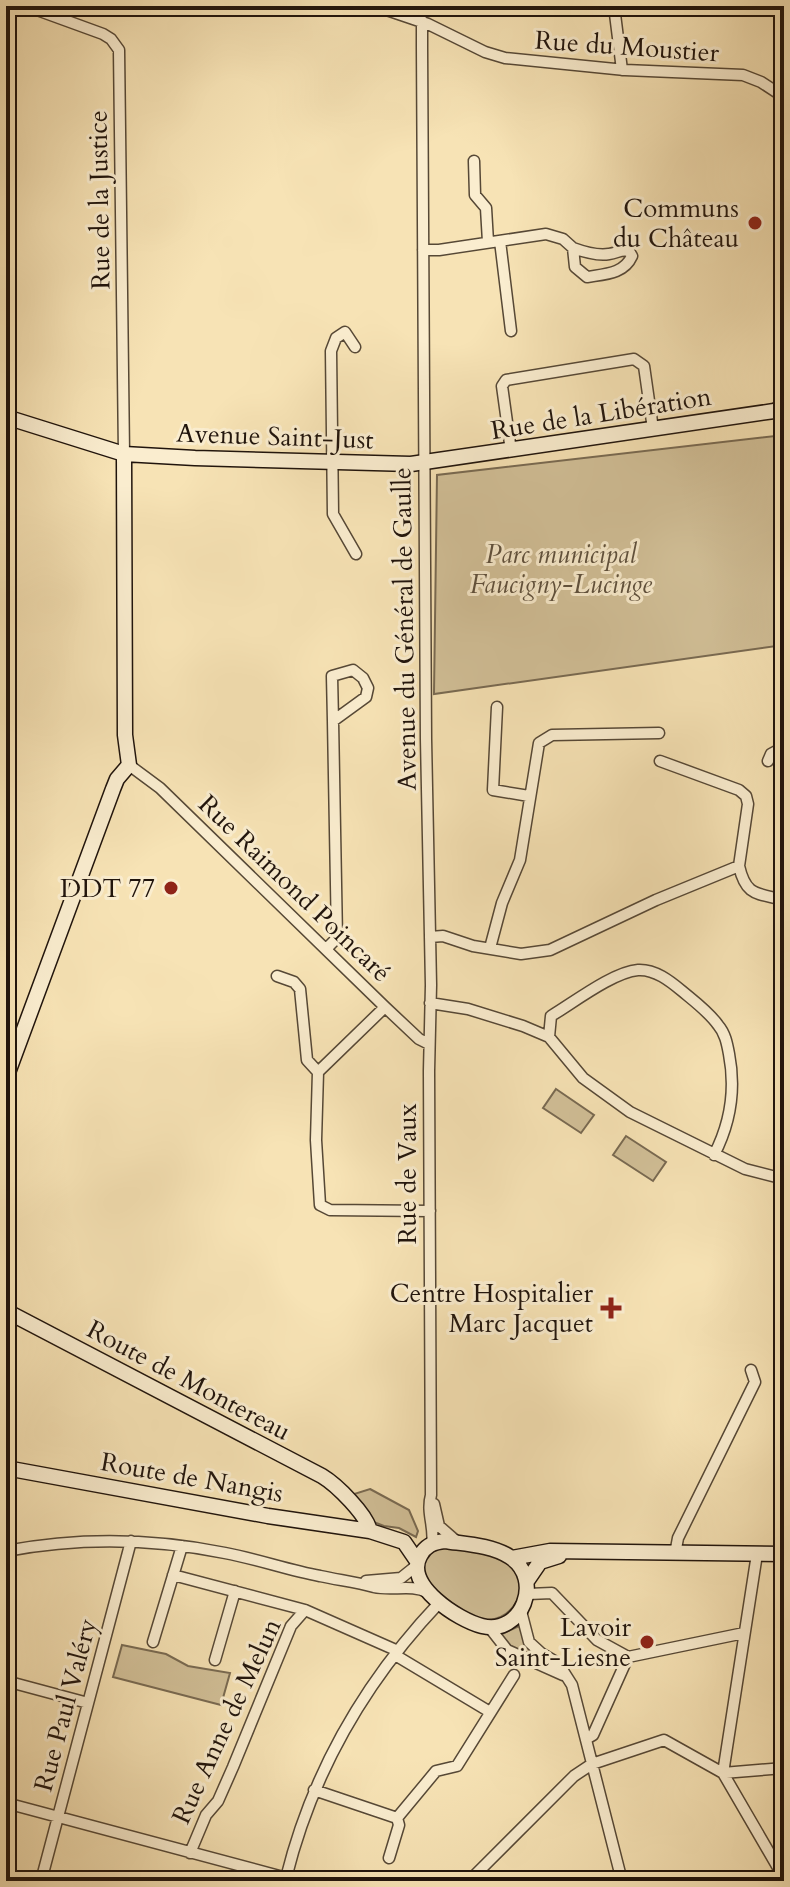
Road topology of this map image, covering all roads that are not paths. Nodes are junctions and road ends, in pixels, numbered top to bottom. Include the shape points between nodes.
1 (26, 6) edge
2 (375, 6) edge
3 (416, 6) edge
4 (614, 6) edge
5 (422, 22) junction
6 (622, 70) junction
7 (784, 97) edge
8 (474, 161) dead end
9 (500, 241) junction
10 (488, 242) junction
11 (573, 248) junction
12 (423, 250) junction
13 (511, 331) dead end
14 (355, 347) dead end
15 (784, 407) edge
16 (6, 417) edge
17 (653, 429) junction
18 (511, 451) junction
19 (124, 454) junction
20 (332, 462) junction
21 (424, 463) junction
22 (356, 554) dead end
23 (497, 707) dead end
24 (333, 721) junction
25 (659, 733) dead end
26 (784, 747) edge
27 (660, 761) dead end
28 (768, 761) dead end
29 (129, 765) junction
30 (529, 796) junction
31 (739, 866) junction
32 (784, 900) edge
33 (430, 937) junction
34 (490, 948) junction
35 (326, 949) junction
36 (277, 976) dead end
37 (430, 1003) junction
38 (385, 1007) junction
39 (549, 1037) junction
40 (429, 1044) junction
41 (7, 1072) edge
42 (318, 1072) junction
43 (714, 1155) junction
44 (784, 1179) edge
45 (430, 1211) junction
46 (6, 1311) edge
47 (751, 1370) dead end
48 (6, 1468) edge
49 (431, 1495) junction
50 (346, 1497) junction
51 (342, 1527) junction
52 (370, 1531) junction
53 (131, 1541) junction
54 (460, 1543) junction
55 (430, 1545) junction
56 (182, 1546) junction
57 (6, 1551) edge
58 (570, 1553) junction
59 (675, 1554) junction
60 (757, 1554) junction
61 (784, 1554) edge
62 (512, 1558) junction
63 (417, 1564) junction
64 (173, 1575) junction
65 (361, 1582) junction
66 (528, 1587) junction
67 (235, 1591) junction
68 (427, 1592) junction
69 (438, 1604) junction
70 (305, 1610) junction
71 (521, 1611) junction
72 (489, 1627) junction
73 (744, 1633) junction
74 (153, 1642) dead end
75 (397, 1653) junction
76 (628, 1657) junction
77 (215, 1660) dead end
78 (514, 1675) dead end
79 (567, 1677) junction
80 (6, 1681) edge
81 (88, 1703) junction
82 (490, 1712) junction
83 (586, 1739) junction
84 (592, 1764) junction
85 (784, 1768) edge
86 (723, 1773) junction
87 (314, 1790) junction
88 (6, 1803) edge
89 (58, 1817) junction
90 (397, 1818) junction
91 (190, 1853) junction
92 (389, 1858) dead end
93 (286, 1878) junction
94 (784, 1878) edge
95 (41, 1881) edge
96 (298, 1881) edge
97 (469, 1881) edge
98 (622, 1881) edge

1 - 19 street, Rue de la Justice via 103,34 120,54
2 - 5 street, Rue du Moustier
3 - 5 street
4 - 6 street
5 - 6 street, Rue du Moustier via 505,58
5 - 12 street, Avenue du Général de Gaulle
6 - 7 street, Rue du Moustier via 743,75
8 - 10 street via 475,195 486,208
9 - 10 street
9 - 11 street via 546,234
9 - 13 street
10 - 12 street
11 - 11 street via 575,267 587,277 618,271 632,256 624,249 608,255
12 - 21 street, Avenue du Général de Gaulle
14 - 20 street via 345,332 331,351
15 - 17 main road, Rue de la Libération
16 - 19 main road, Avenue Saint-Just
17 - 18 main road, Rue de la Libération
17 - 18 street via 644,366 634,359 506,380 502,386
18 - 21 main road, Rue de la Libération
19 - 20 main road, Avenue Saint-Just
19 - 29 main road
20 - 21 main road, Avenue Saint-Just
20 - 22 street via 333,514
21 - 33 street, Avenue du Général de Gaulle
23 - 30 street via 493,790
24 - 24 street via 332,676 353,670 368,688 366,697
24 - 35 street via 337,938
25 - 30 street via 543,739
26 - 28 street
27 - 31 street via 746,796
29 - 35 street, Rue Raimond Poincaré via 160,788
29 - 41 main road via 113,789
30 - 34 street via 520,860
31 - 32 street via 749,891
31 - 34 street via 550,950 521,954
33 - 34 street
33 - 37 street, Avenue du Général de Gaulle
35 - 38 street, Rue Raimond Poincaré
36 - 42 street via 300,989 307,1060
37 - 39 street via 468,1009
37 - 40 street, Avenue du Général de Gaulle
38 - 40 street, Rue Raimond Poincaré
38 - 42 street
39 - 43 street via 583,1078 630,1112
39 - 43 street via 551,1016 620,976 636,970 668,980 718,1023 725,1037 733,1097
40 - 45 street, Rue de Vaux
42 - 45 street via 320,1205 330,1210
43 - 44 street
45 - 49 street, Rue de Vaux
46 - 50 main road, Route de Montereau via 306,1467
47 - 59 street via 755,1382 678,1538
48 - 51 main road, Route de Nangis
49 - 54 street, Rue de Vaux via 439,1526
49 - 55 street, Rue de Vaux
50 - 51 main road
50 - 52 main road, Route de Montereau
51 - 52 main road, Route de Nangis
52 - 55 main road, Route de Nangis via 394,1531
52 - 63 main road, Route de Nangis via 404,1542
53 - 56 street
53 - 57 street via 74,1541
53 - 81 street, Rue Paul Valéry
54 - 55 main road
54 - 62 main road
55 - 63 main road
56 - 64 street
56 - 65 street
58 - 59 main road
58 - 62 main road via 544,1551
58 - 66 main road via 540,1562
59 - 60 main road
60 - 61 main road
60 - 73 street
62 - 66 main road
63 - 65 street via 401,1578
63 - 68 main road via 417,1577
64 - 67 street
64 - 74 street
65 - 68 street
66 - 71 main road
66 - 76 street via 552,1593 597,1640
67 - 70 street
67 - 77 street
68 - 69 main road
69 - 72 main road
69 - 75 street
70 - 75 street
70 - 91 street, Rue Anne de Melun via 291,1626 218,1801
71 - 72 main road
71 - 79 street via 529,1642 558,1663
72 - 79 street via 507,1650
73 - 76 street
73 - 86 street
75 - 82 street
75 - 87 street via 354,1714
76 - 83 street via 593,1735
78 - 82 street
79 - 83 street
80 - 81 street
81 - 89 street, Rue Paul Valéry
82 - 90 street via 457,1766 436,1771
83 - 84 street
84 - 86 street via 664,1740
84 - 97 street
84 - 98 street
85 - 86 street
86 - 94 street
87 - 90 street
87 - 93 street
88 - 89 street
89 - 91 street
89 - 95 street, Rue Paul Valéry
90 - 92 street
91 - 93 street
93 - 96 street

